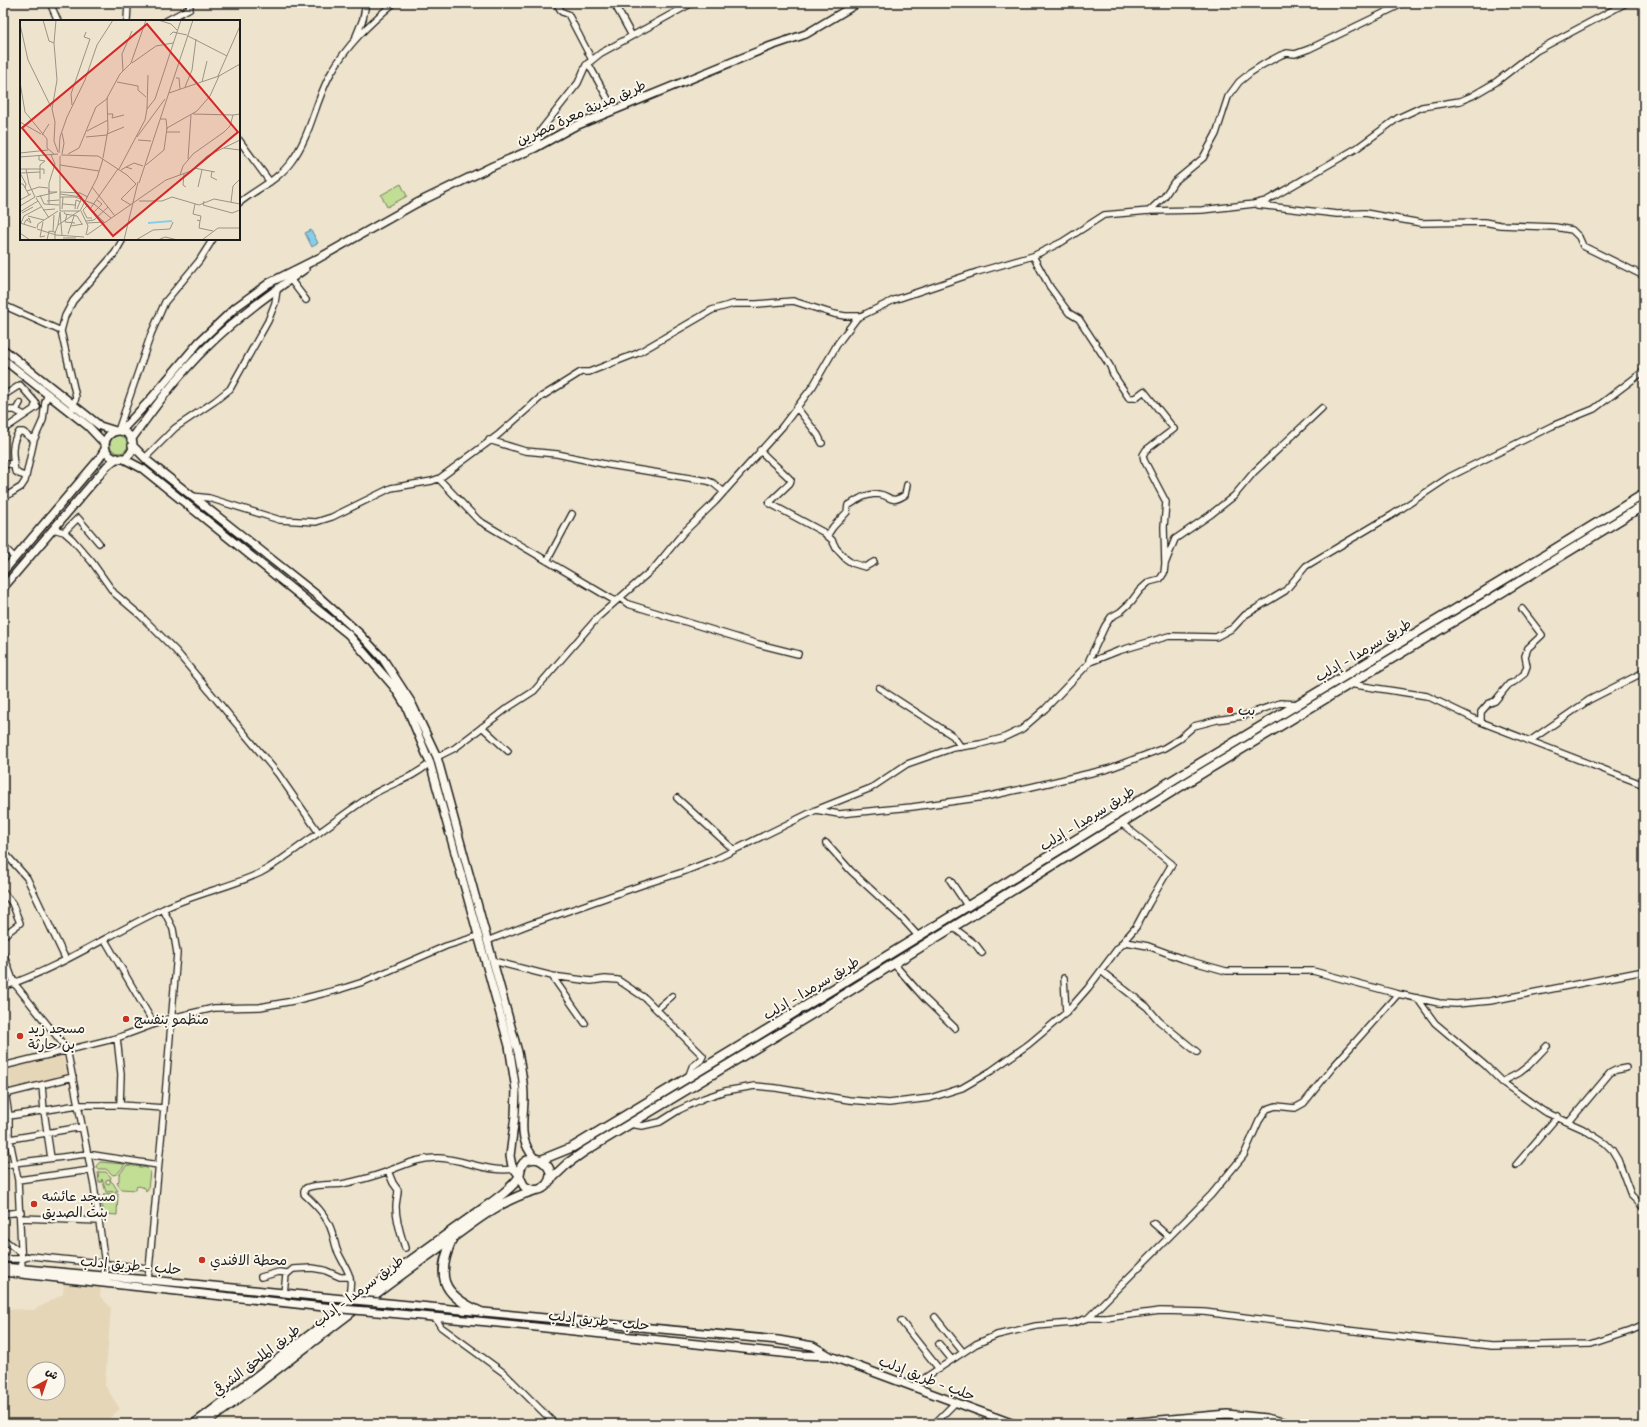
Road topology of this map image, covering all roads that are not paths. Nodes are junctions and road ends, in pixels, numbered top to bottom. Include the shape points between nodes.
1 (50, 3) edge
2 (128, 3) edge
3 (189, 3) edge
4 (366, 3) edge
5 (394, 3) edge
6 (556, 3) edge
7 (614, 3) edge
8 (692, 3) edge
9 (858, 3) edge
10 (1402, 3) edge
11 (1626, 3) edge
12 (58, 20) edge
13 (128, 20) edge
14 (168, 20) edge
15 (632, 36) junction
16 (354, 40) junction
17 (590, 61) junction
18 (614, 110) junction
19 (240, 141) edge
20 (534, 148) junction
21 (270, 182) junction
22 (240, 202) edge
23 (1254, 204) junction
24 (1149, 210) junction
25 (122, 240) edge
26 (212, 240) edge
27 (1034, 256) junction
28 (319, 258) junction
29 (1644, 276) edge
30 (290, 279) junction
31 (277, 290) junction
32 (306, 300) dead end
33 (3, 305) edge
34 (861, 316) junction
35 (61, 331) junction
36 (3, 349) edge
37 (3, 359) edge
38 (1644, 371) edge
39 (48, 394) junction
40 (3, 396) edge
41 (45, 402) junction
42 (20, 403) dead end
43 (34, 408) junction
44 (72, 408) junction
45 (797, 408) junction
46 (1322, 408) dead end
47 (3, 410) edge
48 (16, 410) junction
49 (24, 415) junction
50 (3, 430) edge
51 (118, 431) junction
52 (34, 440) junction
53 (489, 440) junction
54 (132, 442) junction
55 (822, 443) dead end
56 (105, 446) junction
57 (760, 450) junction
58 (120, 458) junction
59 (145, 458) junction
60 (14, 463) junction
61 (3, 464) edge
62 (25, 476) junction
63 (439, 479) junction
64 (907, 485) dead end
65 (724, 492) junction
66 (1644, 494) edge
67 (190, 496) junction
68 (3, 498) edge
69 (1644, 505) edge
70 (572, 514) dead end
71 (53, 529) junction
72 (64, 532) junction
73 (827, 536) junction
74 (99, 542) dead end
75 (7, 550) dead end
76 (15, 558) junction
77 (547, 561) junction
78 (874, 562) dead end
79 (1165, 564) junction
80 (4, 569) edge
81 (3, 588) edge
82 (617, 600) junction
83 (1522, 609) dead end
84 (1394, 652) junction
85 (798, 654) dead end
86 (1090, 662) junction
87 (1644, 672) edge
88 (1349, 684) junction
89 (879, 688) dead end
90 (1299, 704) junction
91 (1481, 722) junction
92 (482, 727) junction
93 (1531, 740) junction
94 (961, 747) junction
95 (508, 751) dead end
96 (437, 757) junction
97 (430, 762) junction
98 (1202, 762) junction
99 (1207, 770) junction
100 (1644, 785) edge
101 (677, 798) dead end
102 (816, 810) junction
103 (1121, 823) junction
104 (319, 833) junction
105 (826, 843) dead end
106 (734, 850) junction
107 (3, 851) edge
108 (950, 880) dead end
109 (3, 892) edge
110 (968, 907) junction
111 (163, 909) junction
112 (953, 927) junction
113 (3, 936) edge
114 (478, 936) junction
115 (919, 937) junction
116 (105, 940) junction
117 (487, 941) junction
118 (1121, 945) junction
119 (3, 953) edge
120 (982, 953) dead end
121 (66, 960) junction
122 (493, 961) junction
123 (894, 964) junction
124 (1101, 971) junction
125 (1644, 971) edge
126 (552, 976) junction
127 (1064, 978) dead end
128 (14, 983) junction
129 (3, 987) edge
130 (498, 992) junction
131 (1398, 994) junction
132 (672, 996) dead end
133 (1417, 998) junction
134 (657, 1009) junction
135 (1066, 1013) junction
136 (171, 1018) junction
137 (585, 1023) dead end
138 (154, 1024) junction
139 (955, 1028) dead end
140 (117, 1038) junction
141 (1547, 1046) dead end
142 (67, 1049) junction
143 (1197, 1052) dead end
144 (3, 1066) edge
145 (1626, 1068) dead end
146 (73, 1077) junction
147 (3, 1078) edge
148 (688, 1078) junction
149 (1502, 1082) junction
150 (42, 1085) junction
151 (3, 1086) edge
152 (5, 1094) junction
153 (78, 1105) junction
154 (120, 1105) junction
155 (164, 1108) junction
156 (5, 1110) edge
157 (44, 1111) junction
158 (9, 1116) junction
159 (1558, 1116) junction
160 (1569, 1122) junction
161 (630, 1124) junction
162 (82, 1127) junction
163 (47, 1133) junction
164 (7, 1136) edge
165 (87, 1154) junction
166 (51, 1158) junction
167 (538, 1160) junction
168 (14, 1163) junction
169 (158, 1165) junction
170 (1516, 1165) dead end
171 (3, 1166) edge
172 (91, 1170) junction
173 (388, 1171) junction
174 (517, 1173) junction
175 (18, 1180) junction
176 (549, 1181) junction
177 (534, 1190) junction
178 (1644, 1208) edge
179 (3, 1214) edge
180 (21, 1215) junction
181 (99, 1221) junction
182 (1152, 1223) dead end
183 (454, 1236) junction
184 (1169, 1237) junction
185 (3, 1239) edge
186 (405, 1248) dead end
187 (21, 1256) junction
188 (3, 1259) edge
189 (105, 1264) junction
190 (3, 1267) edge
191 (148, 1268) junction
192 (22, 1269) junction
193 (3, 1272) edge
194 (287, 1273) junction
195 (105, 1276) junction
196 (261, 1277) dead end
197 (350, 1277) junction
198 (148, 1280) junction
199 (116, 1281) junction
200 (240, 1289) junction
201 (284, 1293) junction
202 (240, 1299) junction
203 (350, 1300) junction
204 (481, 1312) junction
205 (935, 1317) dead end
206 (1088, 1318) junction
207 (436, 1319) junction
208 (901, 1321) dead end
209 (480, 1322) junction
210 (1644, 1325) edge
211 (939, 1344) dead end
212 (963, 1352) junction
213 (830, 1356) junction
214 (952, 1360) junction
215 (939, 1368) junction
216 (915, 1387) junction
217 (956, 1402) junction
218 (194, 1424) edge
219 (204, 1424) edge
220 (555, 1424) edge
221 (934, 1424) edge
222 (1014, 1424) edge
223 (1116, 1424) edge
224 (1292, 1424) edge

1 - 12 street
2 - 13 street
3 - 14 street via 190,8
4 - 16 street via 363,19
5 - 16 street
6 - 17 street via 562,12 568,14
7 - 15 street
8 - 15 street
9 - 18 main road, طريق مدينة معرة مصرين via 806,34
10 - 24 street via 1326,42 1302,52 1276,57 1245,77 1232,89 1216,134 1202,158 1174,182 1164,197
11 - 23 street via 1536,51 1496,82 1472,96 1412,111 1306,179 1266,201
15 - 17 street
16 - 21 street via 331,74 303,143 291,162
17 - 18 street
17 - 20 street via 578,83 541,130
18 - 20 main road, طريق مدينة معرة مصرين via 573,127
19 - 21 street
20 - 28 main road, طريق مدينة معرة مصرين via 417,203
21 - 22 street
23 - 24 street via 1202,210
23 - 29 street via 1337,214 1365,213 1421,223 1484,222 1572,230 1583,246
24 - 27 street via 1104,215 1062,242
25 - 35 street via 116,253 73,301
26 - 51 street via 199,261 165,302 151,334
27 - 34 street via 900,298
27 - 79 street via 1050,287 1069,313 1079,319 1129,398 1135,398 1144,391 1174,429 1143,455 1166,502
28 - 30 main road, طريق مدينة معرة مصرين
28 - 51 main road, طريق مدينة معرة مصرين via 269,283 236,307 199,342 150,401
30 - 31 main road, طريق مدينة معرة مصرين
30 - 32 street
31 - 54 main road, طريق مدينة معرة مصرين via 206,347 142,422
31 - 59 street via 268,321 230,390 175,428
33 - 35 street
34 - 45 street via 838,343 814,386
34 - 53 street via 834,314 793,301 733,304 712,310 638,353 595,370 581,372 541,398
35 - 44 street via 76,397
36 - 44 main road
37 - 39 main road
38 - 86 street via 1594,409 1552,426 1449,477 1392,515 1312,562 1285,591 1216,637 1169,636
39 - 41 street
39 - 44 main road
40 - 43 street via 20,385 36,403
41 - 43 street
41 - 52 street via 43,420
42 - 48 street
43 - 49 street
44 - 51 main road via 100,426
44 - 56 main road
45 - 55 street
45 - 57 street
46 - 79 street via 1254,472 1238,492 1175,539
47 - 48 street
48 - 49 street
49 - 50 street
51 - 54 main road via 127,434
51 - 56 main road via 108,435
52 - 60 street via 19,432 14,438
52 - 62 street
53 - 63 street
53 - 65 street via 525,451 557,454 713,483
54 - 58 main road via 129,453
54 - 59 main road
56 - 58 main road via 110,455
56 - 76 main road via 100,459
57 - 65 street
57 - 73 street via 790,480 790,483 769,503
58 - 71 main road via 107,466
58 - 97 main road via 143,469 348,634 394,686 406,706
59 - 67 main road
60 - 61 street
60 - 62 street via 17,472
62 - 68 street via 21,487
63 - 67 street via 391,488 332,517 316,522 280,520 209,498
63 - 77 street via 478,520
64 - 73 street via 905,495 899,499 893,500 879,494 859,499 848,506 848,512
65 - 82 street via 683,533 655,567
66 - 84 highway, طريق سرمدا - إدلب
67 - 96 main road via 318,596 360,634 383,659 411,702
69 - 84 highway, طريق سرمدا - إدلب via 1504,591
70 - 77 street
71 - 72 street
71 - 81 main road
72 - 74 street via 78,518
72 - 104 street via 92,562 114,593 176,651 278,774
73 - 78 street via 852,563 865,567
75 - 76 street
76 - 80 main road
77 - 82 street
79 - 86 street via 1160,579 1149,582 1131,602 1111,617
82 - 85 street
82 - 92 street via 598,617 534,691
83 - 91 street via 1542,635 1528,648 1524,674 1488,704 1481,712
84 - 88 highway, طريق سرمدا - إدلب
84 - 90 highway, طريق سرمدا - إدلب
86 - 94 street via 1022,729 1004,738
87 - 93 street via 1589,700
88 - 91 street via 1427,696
88 - 99 highway, طريق سرمدا - إدلب
89 - 94 street via 953,736
90 - 98 highway, طريق سرمدا - إدلب
90 - 102 street via 1280,703 1243,716 1194,726 1164,748 1115,766 1031,787 985,797 912,807 839,814
91 - 93 street
92 - 95 street
92 - 96 street via 455,748
93 - 100 street
94 - 102 street via 907,764 871,788
96 - 117 main road
97 - 104 street via 401,782 382,789
97 - 114 main road
98 - 99 highway
98 - 110 highway, طريق سرمدا - إدلب
99 - 103 highway, طريق سرمدا - إدلب
101 - 106 street
102 - 106 street
103 - 112 highway, طريق سرمدا - إدلب
103 - 118 street via 1172,864 1136,927
104 - 111 street via 260,873
105 - 115 street
106 - 117 street via 680,873 642,884
107 - 121 street via 27,878
108 - 110 street
109 - 113 street via 12,903 20,922
110 - 115 highway, طريق سرمدا - إدلب
111 - 116 street
111 - 136 street via 171,924 176,947
112 - 120 street via 978,946
112 - 123 highway, طريق سرمدا - إدلب
114 - 130 main road
114 - 136 street via 446,946 341,989 260,1007 214,1008
115 - 148 highway, طريق سرمدا - إدلب
116 - 121 street
116 - 138 street
117 - 122 main road
118 - 124 street
118 - 131 street via 1128,942 1139,944 1226,971 1312,971
119 - 128 street
121 - 128 street
122 - 126 street
122 - 130 main road
123 - 139 street
123 - 161 highway, طريق سرمدا - إدلب
124 - 135 street
124 - 143 street via 1147,1007 1159,1021
125 - 133 street via 1490,1001 1456,1004
126 - 134 street via 591,982 618,980
126 - 137 street
127 - 135 street
128 - 129 street
128 - 142 street
130 - 167 main road via 521,1069 524,1096 522,1135 527,1148
130 - 174 main road via 515,1083 510,1156
131 - 133 street
131 - 184 street via 1304,1103 1295,1108 1276,1106 1267,1109 1244,1155 1211,1195
132 - 134 street
133 - 149 street via 1435,1023
134 - 148 street via 703,1056 692,1068
135 - 161 street via 991,1071 962,1088 930,1098 889,1103 849,1100 755,1086 725,1091 704,1098 660,1122 642,1126
136 - 138 street
136 - 155 street
138 - 140 street
140 - 142 street
140 - 154 street via 121,1074
141 - 149 street via 1528,1066
142 - 144 street
142 - 146 street
145 - 160 street via 1610,1073
146 - 150 street
146 - 153 street
147 - 151 street
148 - 167 highway, طريق سرمدا - إدلب via 573,1147
149 - 159 street via 1543,1110
150 - 152 street
150 - 157 street
151 - 152 street
152 - 156 street
153 - 154 street
153 - 157 street
153 - 162 street
154 - 155 street
155 - 169 street
156 - 158 street
157 - 158 street
157 - 163 street
158 - 164 street
159 - 160 street
159 - 170 street
160 - 178 street via 1596,1136 1612,1150 1632,1195
161 - 176 highway, طريق سرمدا - إدلب via 580,1154
162 - 163 street
162 - 165 street
163 - 164 street
163 - 166 street
164 - 168 street
165 - 166 street
165 - 169 street
165 - 172 street
166 - 168 street
167 - 174 highway via 528,1160
167 - 176 highway via 549,1169
168 - 171 street
168 - 175 street
169 - 191 street
172 - 175 street
172 - 181 street
173 - 174 street via 413,1161 432,1158
173 - 186 street via 398,1190 396,1208
173 - 197 street via 352,1182 308,1187 304,1190 304,1194 316,1204 327,1219
174 - 177 highway via 524,1186
174 - 218 highway, طريق الملحق الشرقي via 499,1197
175 - 180 street
176 - 177 highway via 543,1188
177 - 183 highway, طريق سرمدا - إدلب via 505,1201
179 - 180 street
180 - 181 street
180 - 187 street
181 - 189 street
182 - 184 street
183 - 204 highway via 445,1257 445,1283 458,1300
183 - 219 highway, طريق سرمدا - إدلب
184 - 206 street
185 - 187 street
187 - 188 street
187 - 189 street
187 - 192 street
189 - 191 street
189 - 195 street
190 - 192 main road, حلب - طريق إدلب
191 - 198 street
192 - 195 main road, حلب - طريق إدلب
193 - 199 main road, حلب - طريق إدلب
194 - 196 street via 279,1272
194 - 197 street via 293,1269 312,1268 340,1277
194 - 201 street
195 - 199 main road, حلب - طريق إدلب
197 - 203 street
198 - 199 main road, حلب - طريق إدلب
198 - 200 main road, حلب - طريق إدلب
199 - 202 main road, حلب - طريق إدلب
200 - 201 main road, حلب - طريق إدلب
200 - 202 main road
201 - 203 main road, حلب - طريق إدلب
202 - 207 main road, حلب - طريق إدلب, bridge
203 - 204 main road, حلب - طريق إدلب, bridge
204 - 209 main road
204 - 213 main road, حلب - طريق إدلب via 778,1340 813,1346
205 - 212 street
206 - 210 street via 1160,1311 1204,1312 1500,1346 1591,1344
206 - 212 street via 1073,1323 1027,1328 997,1335
207 - 209 main road, حلب - طريق إدلب
207 - 220 street via 441,1327 504,1373
208 - 215 street
209 - 213 main road, حلب - طريق إدلب
211 - 214 street
212 - 214 street
213 - 216 main road, حلب - طريق إدلب
214 - 215 street
215 - 216 street
216 - 217 main road, حلب - طريق إدلب
217 - 221 street
217 - 222 main road, حلب - طريق إدلب
223 - 224 main road via 1227,1414

